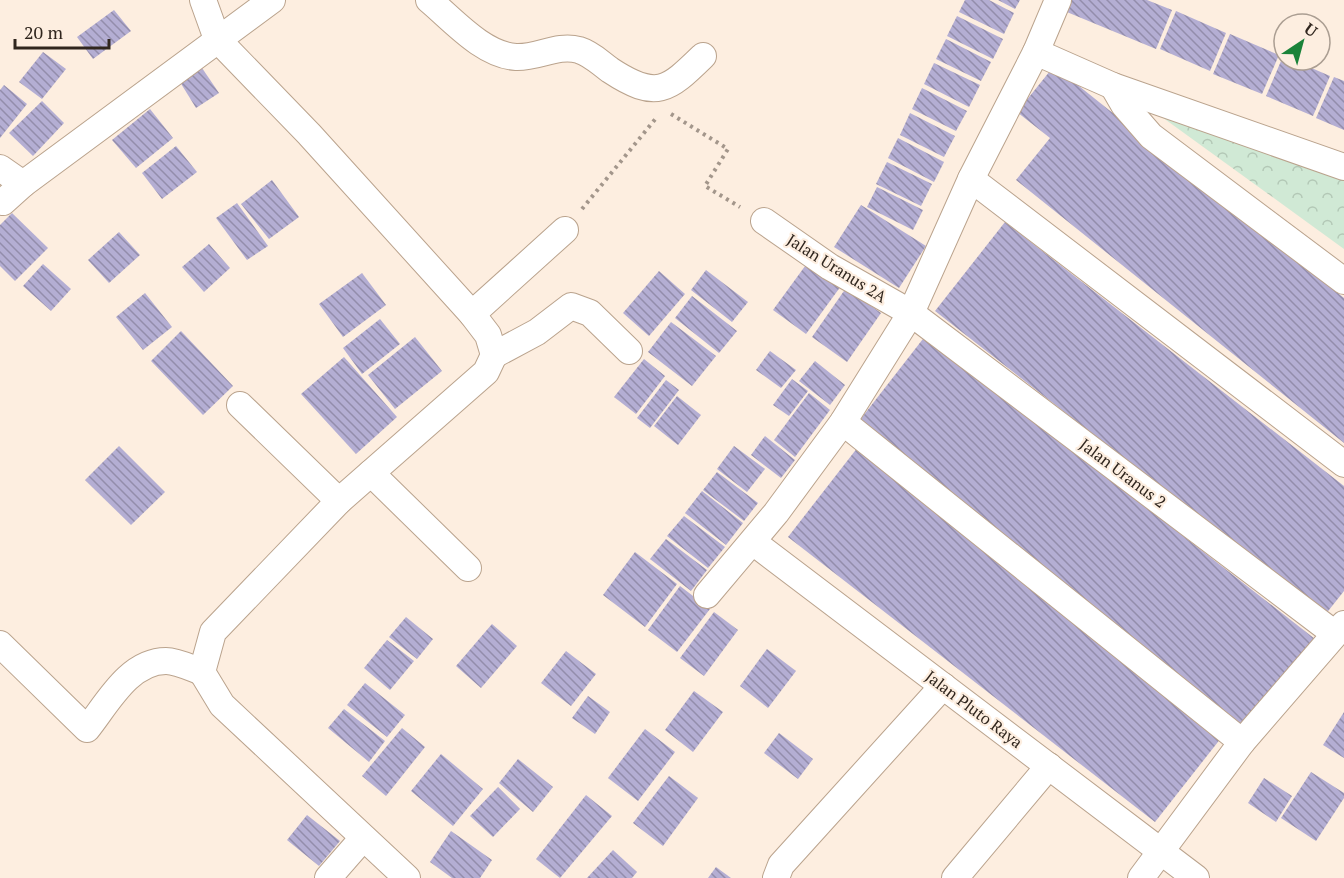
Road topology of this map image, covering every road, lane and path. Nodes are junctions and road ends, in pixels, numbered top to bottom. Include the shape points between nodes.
1 (203, 0) edge
2 (272, 0) edge
3 (429, 0) edge
4 (1058, 0) edge
5 (217, 39) junction
6 (1036, 52) junction
7 (704, 56) dead end
8 (1113, 86) junction
9 (1344, 167) edge
10 (0, 168) edge
11 (971, 179) junction
12 (23, 184) junction
13 (3, 202) dead end
14 (764, 221) joint
15 (565, 230) joint
16 (1344, 281) edge
17 (911, 313) junction
18 (472, 314) junction
19 (629, 351) dead end
20 (494, 355) junction
21 (240, 405) dead end
22 (843, 422) junction
23 (1344, 464) edge
24 (371, 473) junction
25 (339, 501) junction
26 (753, 542) junction
27 (468, 568) dead end
28 (707, 595) dead end
29 (1340, 629) edge
30 (0, 644) edge
31 (202, 672) junction
32 (943, 686) junction
33 (1242, 742) junction
34 (1049, 766) junction
35 (363, 837) junction
36 (1161, 852) junction
37 (328, 878) edge
38 (407, 878) edge
39 (776, 878) edge
40 (955, 878) edge
41 (1141, 878) edge
42 (1196, 878) edge

1 - 5 street
2 - 5 street
3 - 7 street via 475,39 498,52 516,57 567,48 582,51 611,70 656,89 674,84
4 - 6 street
5 - 12 street
5 - 18 street
6 - 8 street
6 - 11 street
8 - 9 street
8 - 16 street via 1151,136
10 - 12 street
11 - 17 street
11 - 23 street
12 - 13 street
14 - 15 path via 705,186 728,149 663,110
14 - 17 street, Jalan Uranus 2A via 830,267
15 - 18 street
17 - 22 street
17 - 29 street, Jalan Uranus 2
18 - 20 street via 488,335
19 - 20 street via 590,313 571,306 537,332
20 - 24 street via 486,372
21 - 25 street
22 - 26 street
22 - 33 street
24 - 25 street
24 - 27 street
25 - 31 street via 213,632
26 - 28 street
26 - 32 street, Jalan Pluto Raya
29 - 33 street
30 - 31 street via 87,729 136,670 167,661
31 - 35 street via 222,705
32 - 34 street, Jalan Pluto Raya
32 - 39 street via 781,865
33 - 36 street
34 - 36 street, Jalan Pluto Raya
34 - 40 street
35 - 37 street
35 - 38 street
36 - 41 street
36 - 42 street, Jalan Pluto Raya

